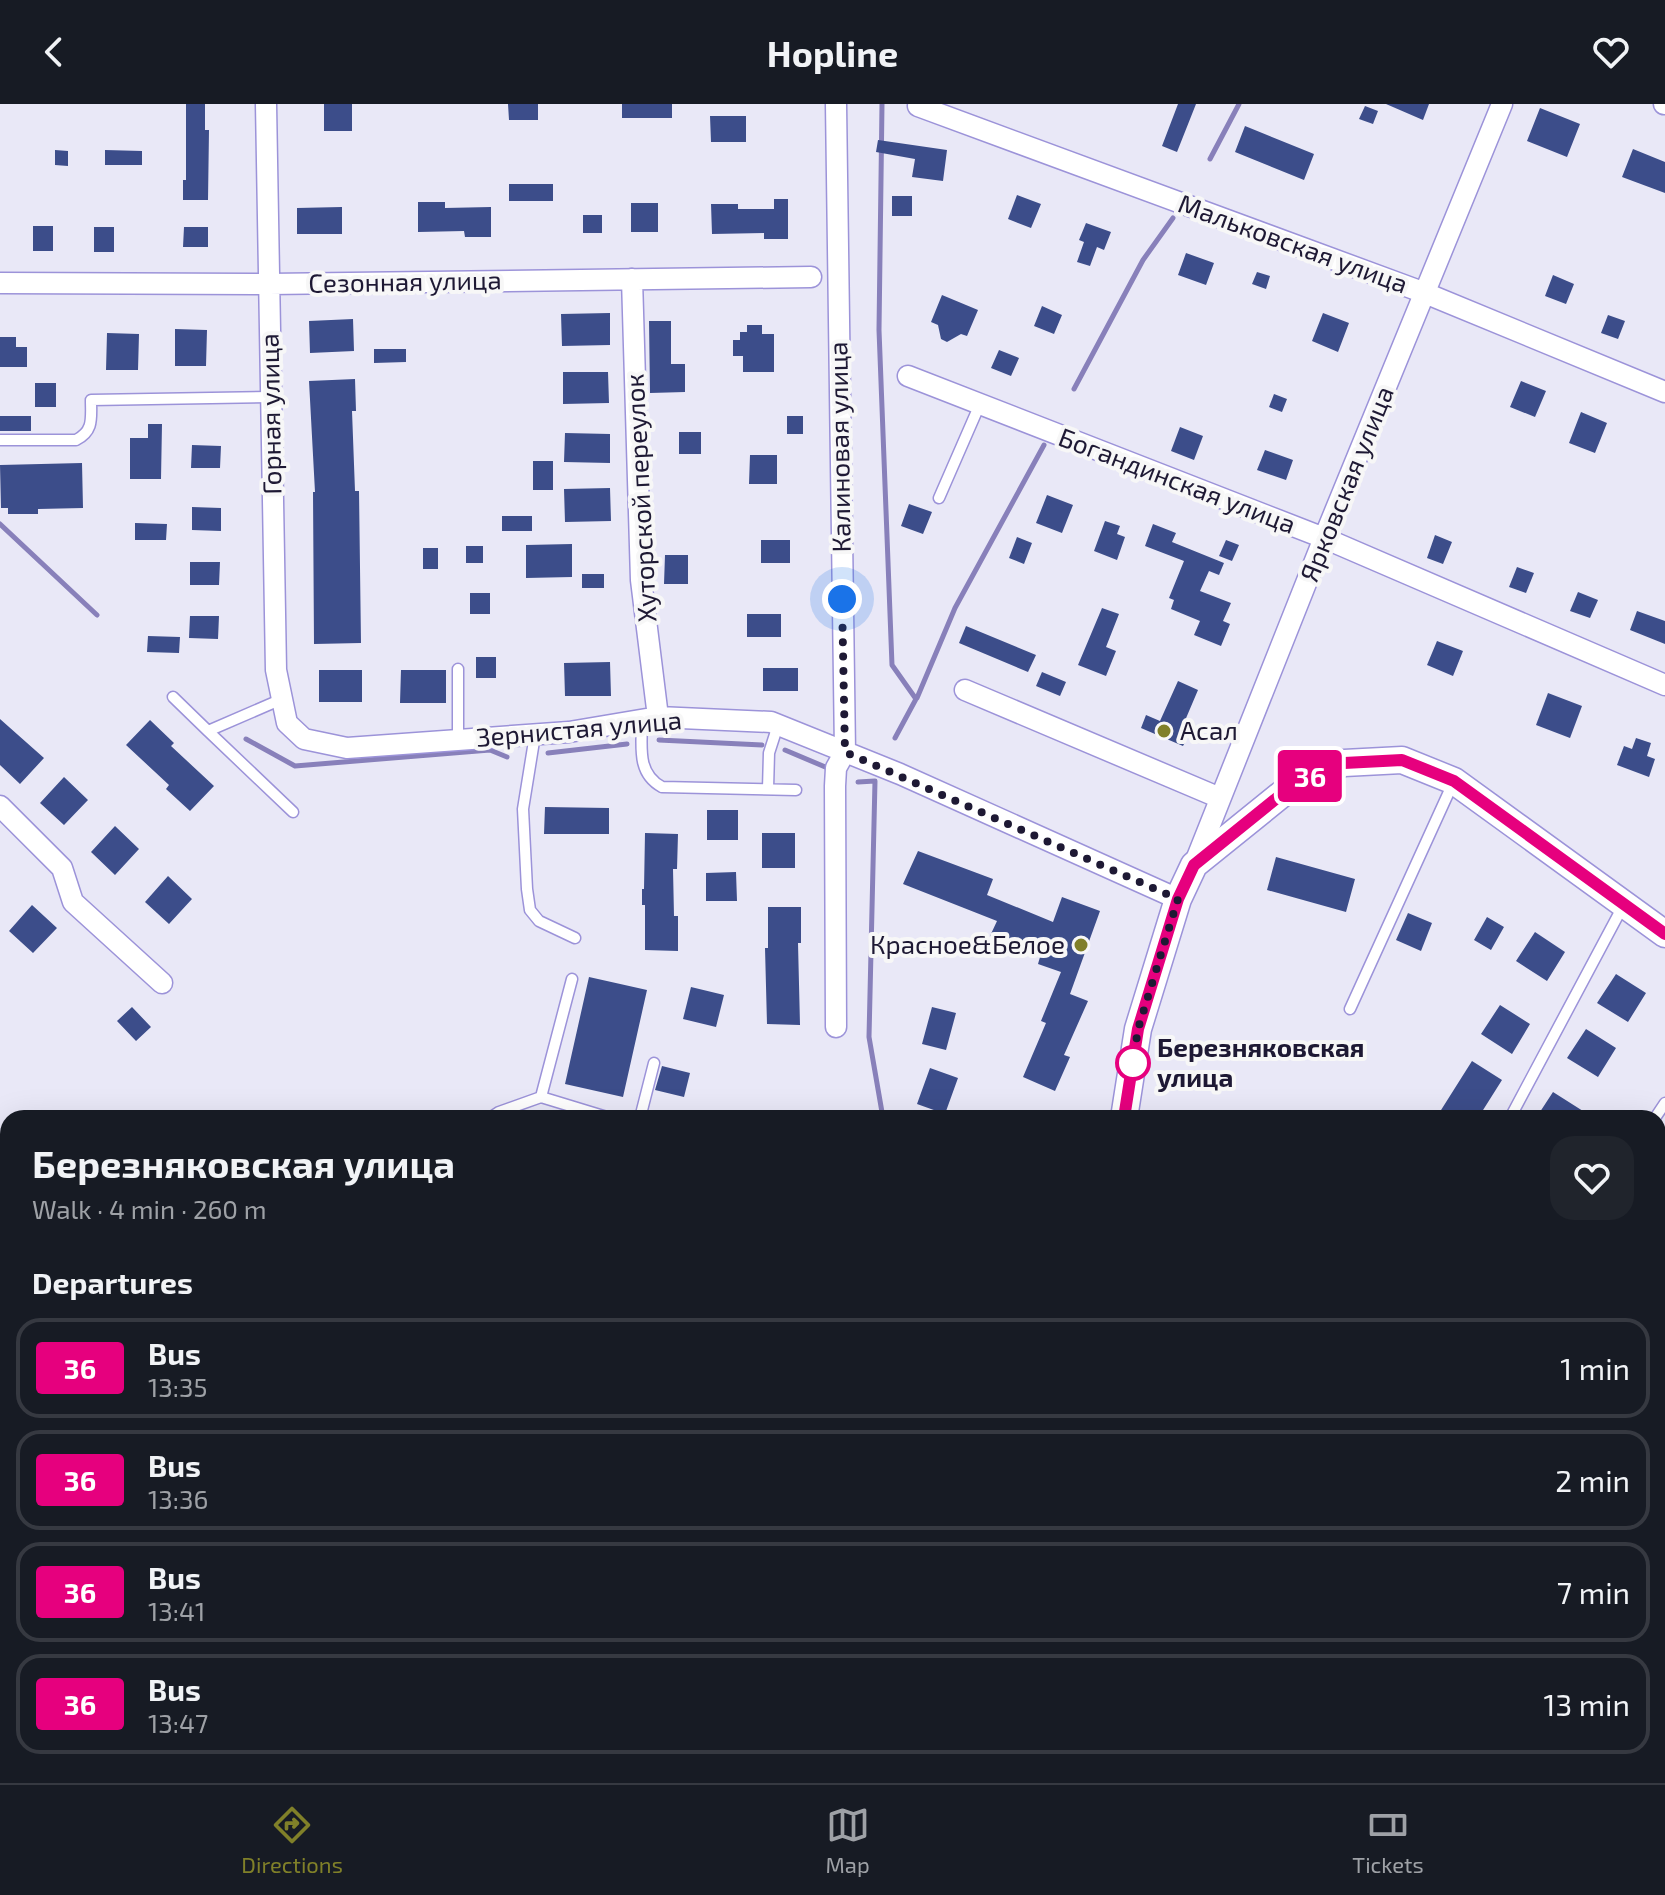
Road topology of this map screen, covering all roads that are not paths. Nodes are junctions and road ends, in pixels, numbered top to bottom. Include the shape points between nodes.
1 (266, 104) edge
2 (836, 104) edge
3 (1502, 104) edge
4 (918, 106) dead end
5 (811, 277) dead end
6 (632, 279) junction
7 (0, 283) edge
8 (269, 284) junction
9 (1425, 293) junction
10 (908, 376) dead end
11 (1665, 392) edge
12 (271, 397) junction
13 (980, 404) junction
14 (0, 440) edge
15 (939, 498) dead end
16 (1324, 538) junction
17 (458, 669) dead end
18 (1665, 685) edge
19 (965, 690) dead end
20 (173, 697) dead end
21 (282, 699) junction
22 (650, 718) junction
23 (287, 723) joint
24 (778, 725) junction
25 (208, 731) junction
26 (535, 735) junction
27 (458, 740) junction
28 (845, 752) junction
29 (1454, 781) junction
30 (768, 789) junction
31 (796, 790) dead end
32 (1220, 798) junction
33 (0, 806) edge
34 (293, 812) dead end
35 (1194, 865) junction
36 (1178, 899) junction
37 (1624, 904) junction
38 (1665, 934) edge
39 (575, 938) dead end
40 (572, 979) dead end
41 (162, 983) dead end
42 (1350, 1009) dead end
43 (836, 1027) dead end
44 (654, 1063) dead end
45 (541, 1097) junction
46 (505, 1110) edge
47 (584, 1110) edge
48 (642, 1110) edge
49 (1125, 1110) edge
50 (1514, 1110) edge

1 - 8 street, Горная улица
2 - 28 street, Калиновая улица
3 - 9 street, Ярковская улица
4 - 9 street, Мальковская улица
5 - 6 street, Сезонная улица
6 - 8 street, Сезонная улица
6 - 22 street, Хуторской переулок
7 - 8 street, Сезонная улица
8 - 12 street, Горная улица
9 - 11 street, Мальковская улица
9 - 16 street, Ярковская улица
10 - 13 street, Богандинская улица
12 - 14 lane via 91,400 91,426 76,440
12 - 21 street, Горная улица via 276,670
13 - 15 lane
13 - 16 street, Богандинская улица
16 - 18 street, Богандинская улица
16 - 32 street, Ярковская улица
17 - 27 lane
19 - 32 street
20 - 25 lane
21 - 23 street, Горная улица
21 - 25 lane
22 - 24 street, Зернистая улица
22 - 26 street, Зернистая улица
22 - 30 lane via 641,758 652,781 662,787
23 - 27 street, Зернистая улица via 304,739 347,748
24 - 28 street, Зернистая улица
24 - 30 lane via 769,753
25 - 34 lane
26 - 27 street, Зернистая улица
26 - 39 lane via 523,809 530,910 539,921
28 - 36 street, Зернистая улица
28 - 43 street, Калиновая улица via 836,768 835,786
29 - 35 street via 1402,760 1344,763 1298,781
29 - 37 street
29 - 42 lane
30 - 31 lane
32 - 35 street, Ярковская улица
33 - 41 street via 62,868 73,902
35 - 36 street
36 - 49 street via 1138,1029
37 - 38 street
37 - 50 lane
40 - 45 lane
44 - 48 lane
45 - 46 lane
45 - 47 lane

